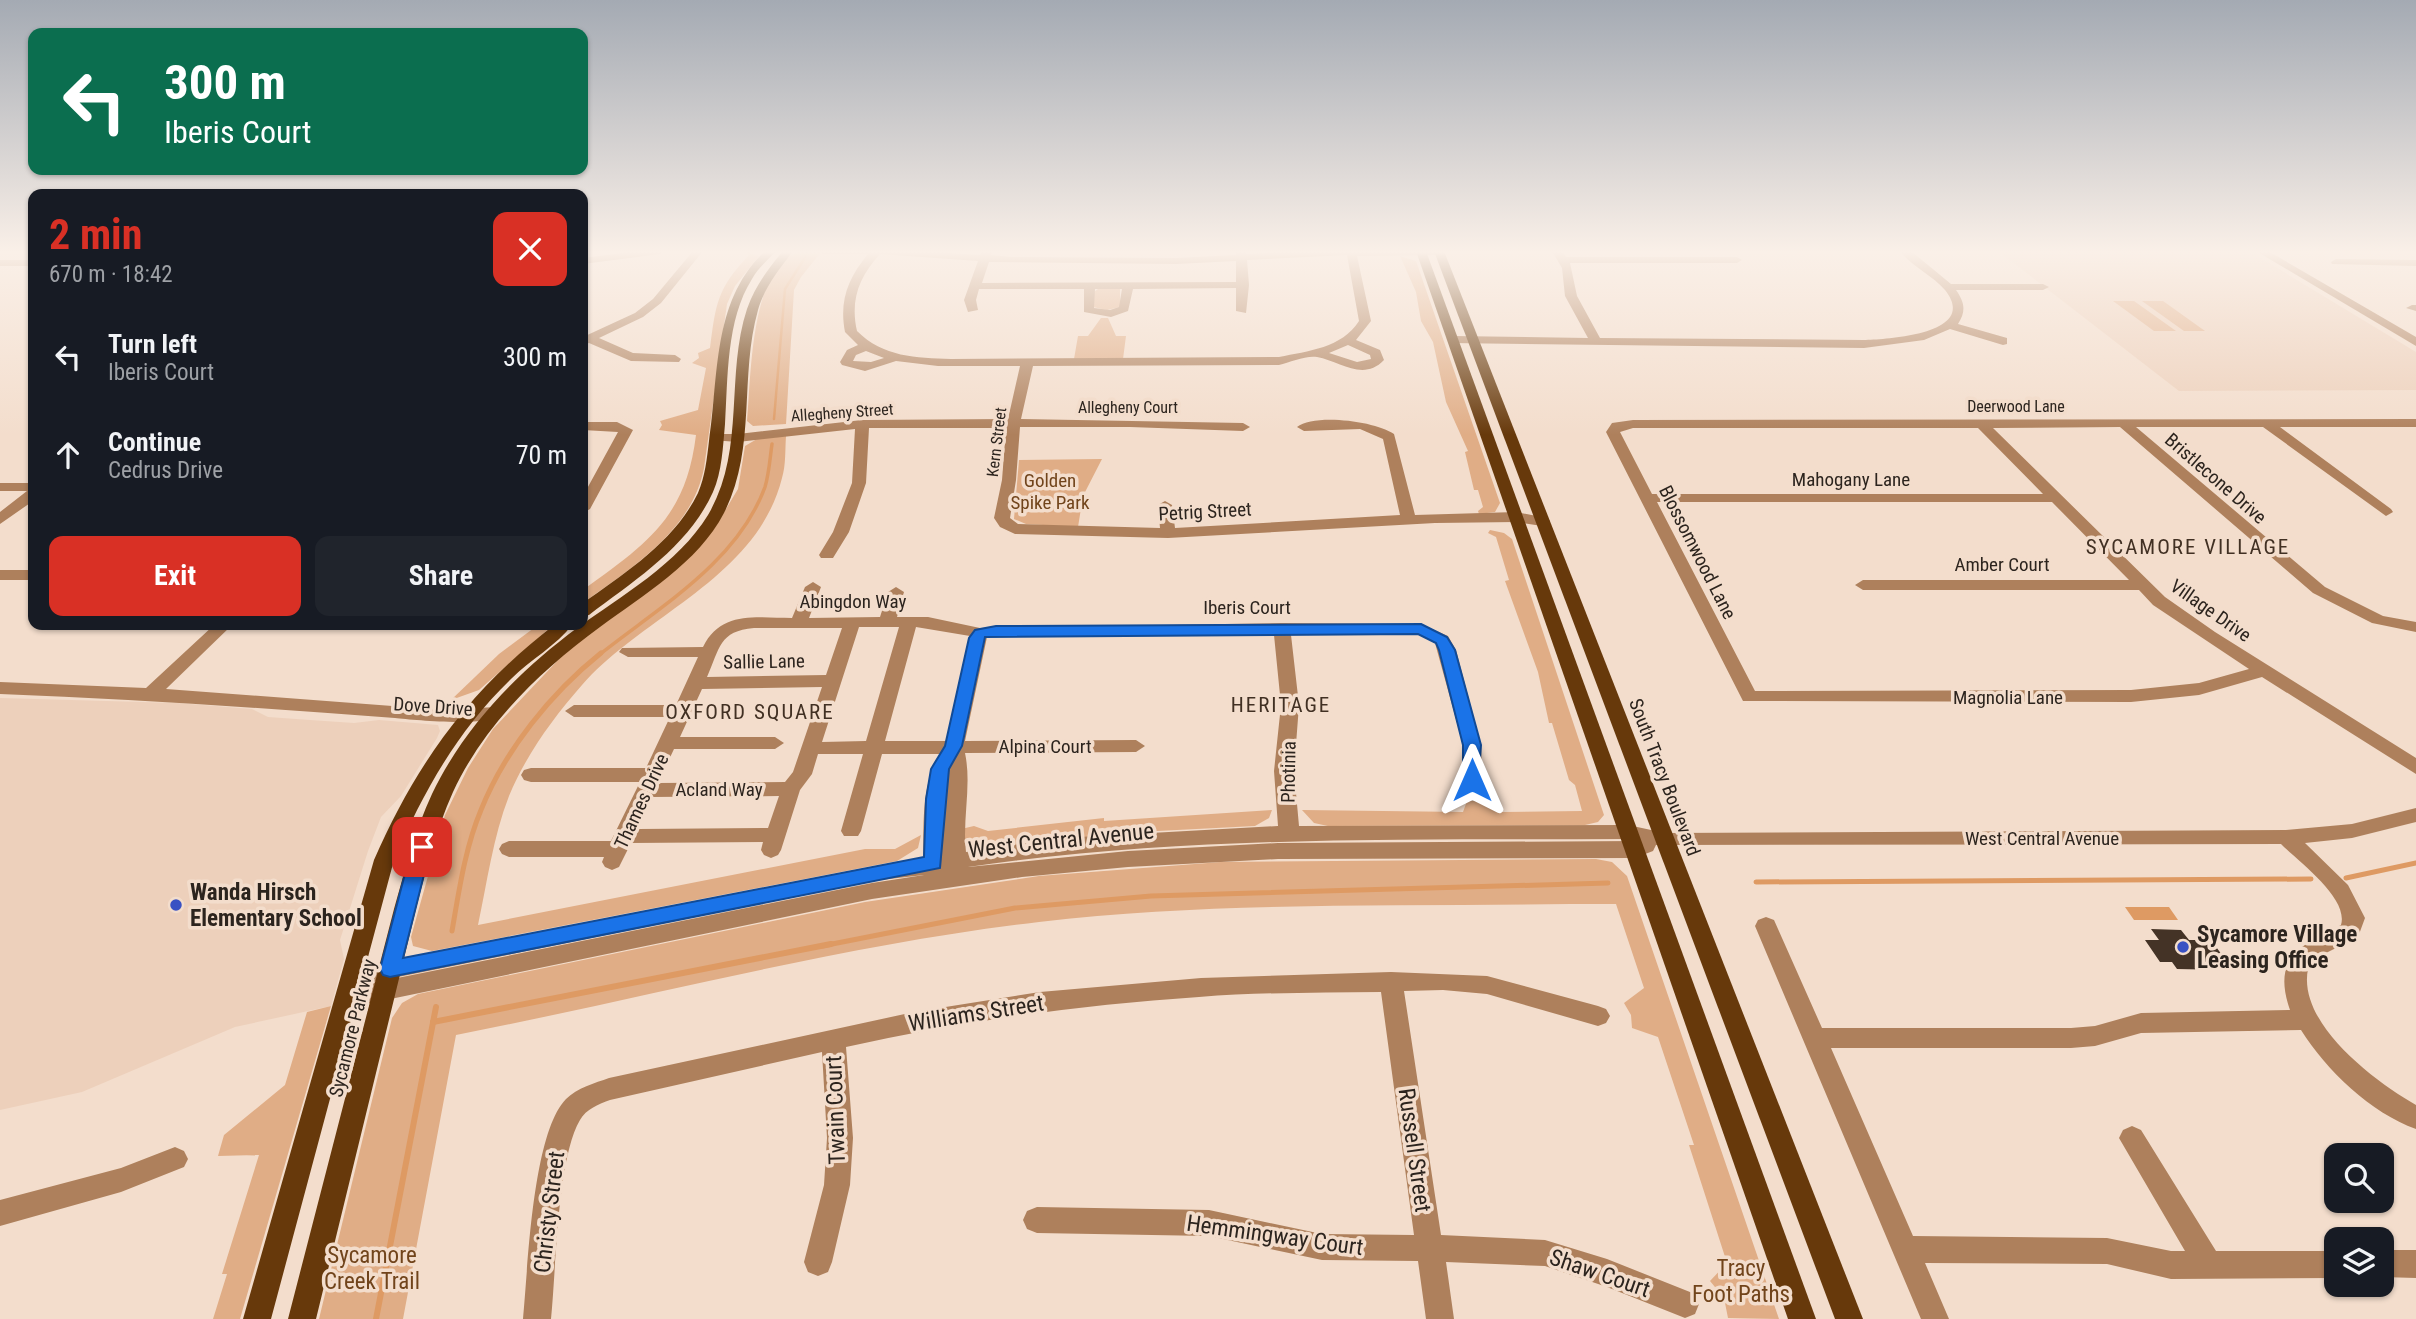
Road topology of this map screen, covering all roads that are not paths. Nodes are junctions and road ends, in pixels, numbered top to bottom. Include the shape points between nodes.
1 (641, 313) edge
2 (733, 313) edge
3 (751, 313) edge
4 (849, 313) edge
5 (1364, 313) edge
6 (1453, 313) edge
7 (1580, 313) edge
8 (1957, 313) edge
9 (2366, 313) edge
10 (1949, 325) junction
11 (588, 340) edge
12 (588, 340) edge
13 (1463, 340) junction
14 (1595, 340) junction
15 (1349, 341) junction
16 (2003, 341) dead end
17 (2416, 342) edge
18 (866, 346) junction
19 (1321, 354) junction
20 (895, 357) junction
21 (674, 359) dead end
22 (1027, 363) junction
23 (1981, 423) junction
24 (2123, 423) junction
25 (2266, 424) junction
26 (862, 425) junction
27 (1012, 425) junction
28 (2413, 425) edge
29 (588, 426) edge
30 (1616, 426) joint
31 (1243, 427) dead end
32 (1304, 427) dead end
33 (738, 435) junction
34 (716, 438) junction
35 (0, 487) edge
36 (28, 487) edge
37 (28, 498) edge
38 (1647, 498) junction
39 (2055, 498) junction
40 (588, 499) edge
41 (1165, 505) dead end
42 (2386, 512) dead end
43 (0, 519) edge
44 (1409, 521) junction
45 (1518, 521) junction
46 (1542, 521) junction
47 (1005, 524) joint
48 (1168, 533) junction
49 (827, 555) dead end
50 (0, 575) edge
51 (28, 575) edge
52 (1863, 585) dead end
53 (2140, 585) junction
54 (813, 587) dead end
55 (896, 592) dead end
56 (588, 607) edge
57 (887, 621) junction
58 (909, 621) junction
59 (799, 622) junction
60 (852, 622) junction
61 (726, 627) joint
62 (2416, 627) edge
63 (1282, 628) junction
64 (588, 629) edge
65 (219, 630) edge
66 (558, 630) edge
67 (587, 630) edge
68 (980, 634) junction
69 (628, 652) dead end
70 (710, 652) junction
71 (2264, 671) junction
72 (832, 681) junction
73 (695, 683) junction
74 (0, 688) edge
75 (150, 694) junction
76 (1749, 697) joint
77 (574, 711) dead end
78 (682, 711) junction
79 (469, 712) junction
80 (495, 713) junction
81 (668, 743) junction
82 (775, 743) dead end
83 (954, 746) junction
84 (1136, 746) dead end
85 (810, 748) junction
86 (875, 748) junction
87 (2416, 767) edge
88 (531, 775) dead end
89 (1472, 780) dead end
90 (650, 782) junction
91 (791, 789) junction
92 (2416, 816) edge
93 (851, 831) dead end
94 (1289, 833) junction
95 (2286, 837) junction
96 (1665, 839) junction
97 (1632, 841) junction
98 (509, 849) dead end
99 (618, 849) junction
100 (958, 868) junction
101 (933, 872) junction
102 (1766, 926) dead end
103 (388, 979) junction
104 (1391, 981) junction
105 (350, 987) junction
106 (1598, 1016) dead end
107 (2306, 1020) junction
108 (1814, 1038) junction
109 (833, 1039) junction
110 (572, 1109) joint
111 (2416, 1118) edge
112 (2132, 1138) dead end
113 (175, 1158) dead end
114 (0, 1213) edge
115 (1037, 1220) dead end
116 (1430, 1249) junction
117 (1905, 1249) junction
118 (818, 1262) dead end
119 (2324, 1264) edge
120 (2394, 1264) edge
121 (2416, 1264) edge
122 (2209, 1265) junction
123 (1685, 1304) dead end
124 (257, 1319) edge
125 (302, 1319) edge
126 (537, 1319) edge
127 (1440, 1319) edge
128 (1802, 1319) edge
129 (1849, 1319) edge
130 (1935, 1319) edge

1 - 11 street
2 - 34 main road
3 - 33 main road, Sycamore Parkway
4 - 18 street via 849,324
5 - 15 street via 1366,321
6 - 13 main road, South Tracy Boulevard
7 - 14 street
8 - 10 street
9 - 17 street
10 - 14 street via 1919,337 1864,344
10 - 16 street
12 - 21 street via 631,357
13 - 14 street
13 - 45 main road, South Tracy Boulevard
13 - 46 main road, South Tracy Boulevard
15 - 19 street
15 - 19 street via 1376,353 1378,360 1356,366
18 - 20 street
18 - 20 street via 851,353 846,362 867,367
19 - 22 street via 1256,363
20 - 22 street via 926,362
22 - 27 street, Kern Street
23 - 24 street, Deerwood Lane
23 - 30 street, Deerwood Lane
23 - 39 street, Village Drive
24 - 25 street, Deerwood Lane
24 - 62 street, Bristlecone Drive via 2300,575 2356,611 2391,625
25 - 28 street, Deerwood Lane
25 - 42 street
26 - 27 street, Allegheny Street
26 - 33 street, Allegheny Street
26 - 49 street via 859,483 841,533
27 - 31 street, Allegheny Court
27 - 47 street, Kern Street via 1009,480 1002,509
29 - 40 street via 625,430
30 - 38 street, Blossomwood Lane via 1613,432
32 - 44 street via 1362,426 1384,432
33 - 34 street, Allegheny Street
33 - 64 main road, Sycamore Parkway via 730,489 714,517 669,566
34 - 56 main road via 710,481 689,520 650,560
35 - 36 street
37 - 43 street
38 - 39 street, Mahogany Lane
38 - 76 street, Blossomwood Lane
39 - 53 street, Village Drive
41 - 48 street
44 - 45 street, Petrig Street via 1437,526
44 - 48 street, Petrig Street
45 - 46 street, Petrig Street
45 - 97 main road, South Tracy Boulevard
46 - 96 main road, South Tracy Boulevard
47 - 48 street, Petrig Street via 1032,530
50 - 51 street
52 - 53 street, Amber Court
53 - 71 street, Village Drive
54 - 59 street
55 - 57 street
57 - 58 street, Abingdon Way
57 - 60 street, Abingdon Way
58 - 68 street, Abingdon Way via 942,623
58 - 86 street
59 - 60 street, Abingdon Way
59 - 61 street, Abingdon Way
60 - 72 street
61 - 70 street, Thames Drive
63 - 68 street, Iberis Court
63 - 89 street, Iberis Court via 1409,627 1442,640 1472,745
63 - 94 street, Photinia via 1290,705 1284,771
65 - 75 street
66 - 79 main road, Sycamore Parkway via 517,662
67 - 80 main road, Sycamore Parkway
68 - 83 street
69 - 70 street
70 - 73 street, Thames Drive
71 - 76 street, Magnolia Lane via 2199,689 2131,696
71 - 87 street, Village Drive
72 - 73 street, Sallie Lane
72 - 85 street
73 - 78 street, Thames Drive
74 - 75 street, Dove Drive
75 - 79 street, Dove Drive via 352,711
77 - 78 street
78 - 81 street, Thames Drive
79 - 80 street, Dove Drive
79 - 105 main road, Sycamore Parkway via 434,758 404,811 384,860
80 - 103 main road, Sycamore Parkway via 450,777 438,803
81 - 82 street
81 - 90 street, Thames Drive
83 - 84 street, Alpina Court
83 - 86 street, Alpina Court
83 - 100 street via 959,769 953,829
83 - 101 street via 940,769
85 - 86 street, Alpina Court
85 - 91 street via 802,774
86 - 93 street
88 - 90 street, Acland Way
90 - 91 street, Acland Way
90 - 99 street, Thames Drive
91 - 99 street via 773,842
92 - 95 street, West Central Avenue via 2352,831
94 - 97 street, West Central Avenue
94 - 100 street, West Central Avenue via 1105,842
95 - 96 street, West Central Avenue
95 - 107 street via 2353,909 2350,931 2305,956 2296,970 2294,987
96 - 97 street, West Central Avenue
96 - 129 main road, South Tracy Boulevard
97 - 100 street, West Central Avenue via 1240,853
97 - 128 main road, South Tracy Boulevard
98 - 99 street
100 - 101 street, West Central Avenue
101 - 103 street, West Central Avenue
102 - 108 street
103 - 105 street, West Central Avenue
103 - 125 main road, Sycamore Parkway
104 - 106 street, Williams Street via 1487,985
104 - 109 street, Williams Street via 1201,986 1110,995 978,1011
104 - 116 street, Russell Street
105 - 124 main road, Sycamore Parkway
107 - 108 street via 2141,1023 2071,1038
107 - 111 street via 2365,1085
108 - 117 street
109 - 110 street, Williams Street via 609,1089
109 - 118 street, Twain Court via 840,1138 837,1185
110 - 126 street, Christy Street via 557,1143
112 - 122 street
113 - 114 street via 121,1180
115 - 116 street, Hemmingway Court via 1209,1223 1321,1247
116 - 123 street, Shaw Court via 1545,1252
116 - 127 street, Russell Street
117 - 122 street via 2107,1251 2171,1265
117 - 130 street
119 - 122 street
120 - 121 street

